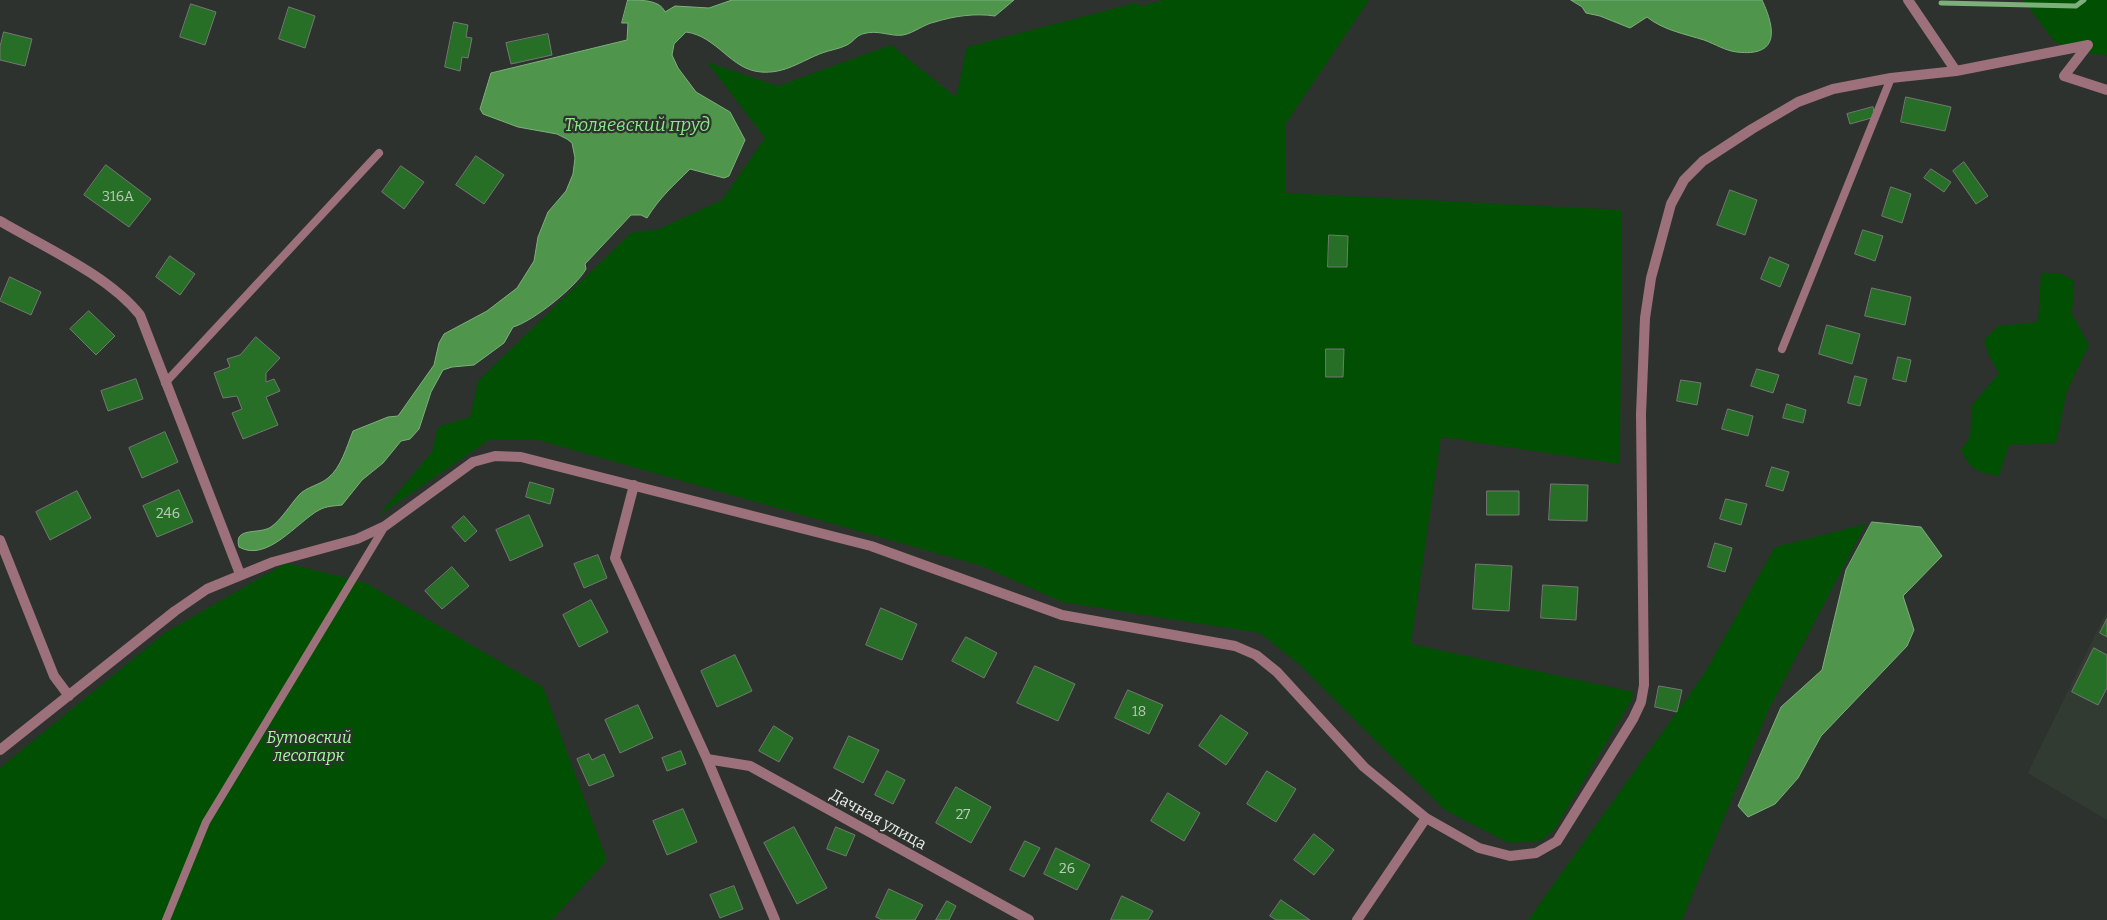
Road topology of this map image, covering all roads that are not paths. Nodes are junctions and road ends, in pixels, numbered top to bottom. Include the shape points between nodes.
1 (1908, 0) edge
2 (1956, 71) junction
3 (1891, 78) junction
4 (2107, 90) edge
5 (379, 153) dead end
6 (0, 221) edge
7 (1782, 349) dead end
8 (165, 383) junction
9 (634, 485) junction
10 (385, 526) junction
11 (0, 540) edge
12 (240, 574) junction
13 (69, 696) junction
14 (0, 750) edge
15 (707, 759) junction
16 (1426, 818) junction
17 (166, 920) edge
18 (775, 920) edge
19 (1029, 920) edge
20 (1357, 920) edge

1 - 2 street
2 - 3 street
2 - 4 street via 2088,45 2064,76
3 - 7 lane
3 - 16 street via 1833,89 1775,115 1703,162 1684,180 1672,204 1651,278 1645,318 1641,414 1644,685 1641,702 1557,841 1536,853 1510,856 1479,848
5 - 8 lane
6 - 8 street via 128,299 140,314
8 - 12 street
9 - 10 street via 521,457 495,456 473,462
9 - 15 street via 615,558
9 - 16 street via 871,546 1062,615 1235,646 1256,655 1278,672 1364,768
10 - 12 street via 357,539
10 - 17 lane via 206,822
11 - 13 street via 54,676
12 - 13 street via 207,589 176,611
13 - 14 street
15 - 18 street
15 - 19 street, Дачная улица via 750,766
16 - 20 street

